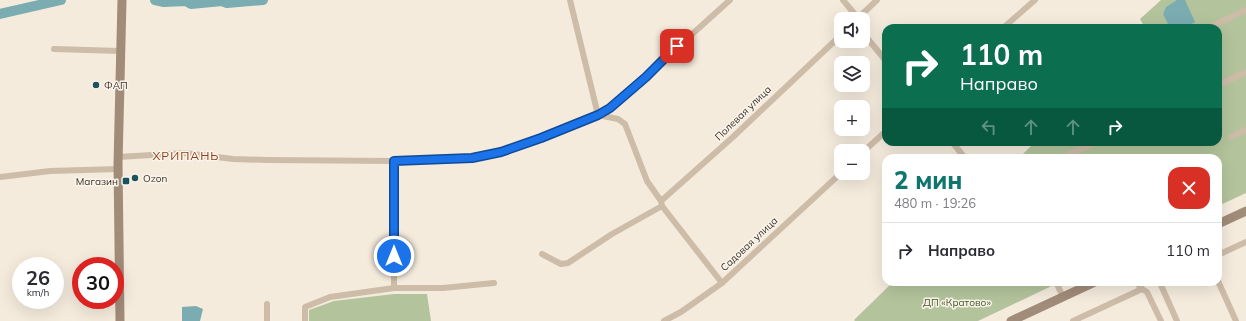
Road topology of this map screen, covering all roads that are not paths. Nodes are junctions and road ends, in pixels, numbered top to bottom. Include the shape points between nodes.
1 (122, 0) edge
2 (570, 0) edge
3 (730, 0) edge
4 (843, 0) edge
5 (877, 0) edge
6 (1035, 0) edge
7 (1246, 10) edge
8 (852, 12) edge
9 (864, 12) edge
10 (1008, 24) edge
11 (1216, 24) edge
12 (834, 42) edge
13 (870, 42) edge
14 (54, 49) dead end
15 (120, 51) junction
16 (882, 56) edge
17 (1246, 72) edge
18 (1222, 83) edge
19 (598, 115) junction
20 (1246, 130) edge
21 (882, 135) edge
22 (1231, 137) dead end
23 (870, 146) edge
24 (955, 146) edge
25 (1088, 146) edge
26 (962, 154) edge
27 (1070, 154) edge
28 (118, 158) junction
29 (394, 161) junction
30 (118, 169) junction
31 (0, 177) edge
32 (834, 179) edge
33 (662, 204) junction
34 (1246, 211) edge
35 (1222, 222) edge
36 (1246, 242) edge
37 (1222, 253) edge
38 (542, 254) dead end
39 (494, 283) dead end
40 (722, 283) junction
41 (1058, 286) edge
42 (1086, 286) edge
43 (1139, 286) edge
44 (1161, 286) edge
45 (1220, 286) edge
46 (394, 288) junction
47 (1142, 289) junction
48 (1063, 297) junction
49 (267, 304) dead end
50 (120, 321) edge
51 (268, 321) edge
52 (305, 321) edge
53 (664, 321) edge
54 (1012, 321) edge
55 (1073, 321) edge
56 (1161, 321) edge
57 (1177, 321) edge
58 (1236, 321) edge

1 - 15 main road
2 - 19 street
3 - 19 street via 646,77
4 - 8 street
5 - 9 street
6 - 10 street
7 - 11 street
12 - 33 street, Полевая улица
13 - 16 street
14 - 15 street
15 - 28 main road
17 - 18 street
19 - 29 street via 501,152 460,160
19 - 33 street via 618,119 625,124 647,181
20 - 22 street
21 - 23 street
24 - 26 street
25 - 27 street
28 - 29 street via 185,153 233,159
28 - 30 main road
29 - 46 street
30 - 31 street via 50,171
30 - 50 main road
32 - 40 street, Садовая улица
33 - 38 street, Полевая улица via 568,263 561,264
33 - 40 street
34 - 35 main road
36 - 37 street
39 - 46 street via 443,288
40 - 53 street, Садовая улица
41 - 48 street
42 - 48 main road
43 - 47 street
44 - 57 street
45 - 58 street
46 - 52 street via 330,297 305,306
47 - 55 street
47 - 56 street via 1148,292
48 - 54 main road
49 - 51 street

